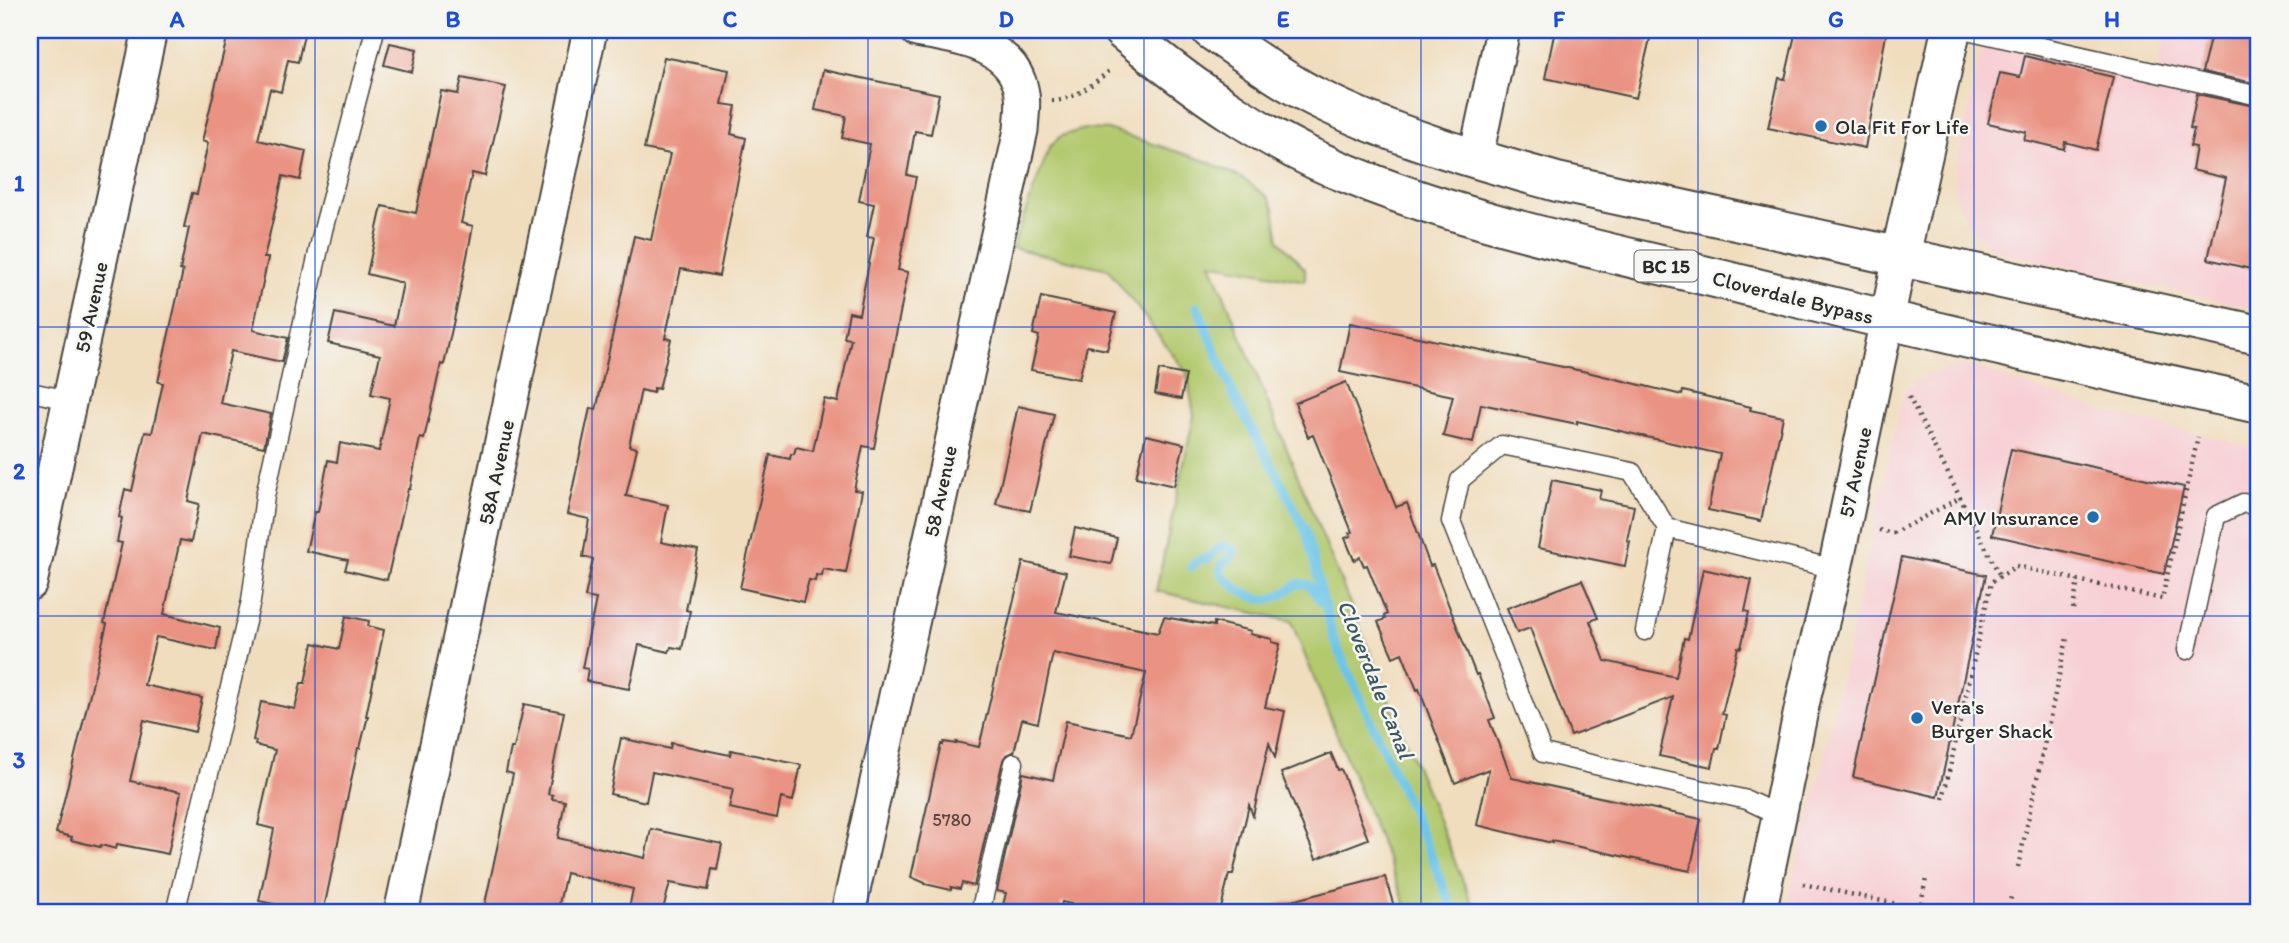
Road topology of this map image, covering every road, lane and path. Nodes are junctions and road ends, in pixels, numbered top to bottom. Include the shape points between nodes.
1 (150, 30) edge
2 (375, 30) edge
3 (590, 30) edge
4 (917, 30) edge
5 (1122, 30) edge
6 (1211, 30) edge
7 (1503, 30) edge
8 (1951, 30) edge
9 (1967, 30) edge
10 (1112, 69) dead end
11 (2259, 96) edge
12 (1050, 101) dead end
13 (1475, 160) junction
14 (1900, 257) junction
15 (1887, 320) junction
16 (2259, 335) edge
17 (30, 392) edge
18 (1909, 397) dead end
19 (70, 400) junction
20 (2259, 404) edge
21 (2198, 438) dead end
22 (1960, 498) junction
23 (2259, 506) edge
24 (1667, 528) junction
25 (1879, 530) dead end
26 (1835, 569) junction
27 (2000, 576) junction
28 (2078, 580) junction
29 (30, 583) edge
30 (2073, 608) dead end
31 (1645, 631) dead end
32 (2067, 638) dead end
33 (2187, 650) dead end
34 (1014, 763) dead end
35 (1943, 799) dead end
36 (1780, 816) junction
37 (2018, 867) dead end
38 (1926, 878) dead end
39 (1803, 884) dead end
40 (2259, 885) edge
41 (2011, 897) dead end
42 (176, 913) edge
43 (401, 913) edge
44 (848, 913) edge
45 (980, 913) edge
46 (1759, 913) edge
47 (2007, 913) edge
48 (2253, 913) edge

1 - 19 street, 59 Avenue
2 - 42 lane via 323,230 265,496 251,601
3 - 43 street, 58A Avenue
4 - 44 street, 58 Avenue via 970,41 995,52 1013,69 1023,102 1021,130
5 - 15 main road, Cloverdale Bypass / BC 15 via 1252,126 1356,178 1487,220
6 - 13 main road via 1313,96
7 - 13 street
8 - 14 main road, 57 Avenue
9 - 11 lane
10 - 12 path via 1083,92
13 - 14 main road
14 - 15 street, 57 Avenue
14 - 16 main road
15 - 20 main road, Cloverdale Bypass / BC 15
15 - 26 street, 57 Avenue
17 - 19 lane
18 - 22 path
19 - 29 street, 59 Avenue
21 - 28 path via 2162,599
22 - 25 path via 1893,533
22 - 27 path
23 - 33 lane via 2243,503 2216,516
24 - 26 lane
24 - 31 lane
24 - 36 lane via 1632,472 1502,445 1460,481 1451,521 1543,753 1746,800
26 - 36 street, 57 Avenue
27 - 28 path via 2016,566
27 - 35 path via 1991,582
28 - 30 path
32 - 37 path
34 - 45 lane
36 - 46 street, 57 Avenue
38 - 39 path via 1920,909
40 - 48 path
41 - 47 path

